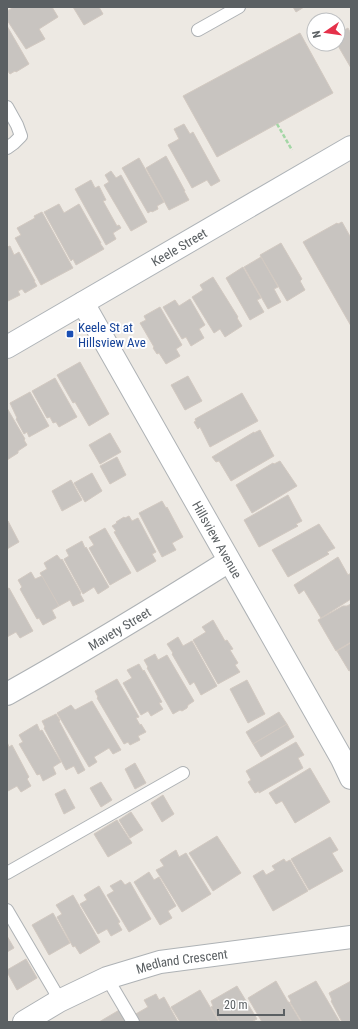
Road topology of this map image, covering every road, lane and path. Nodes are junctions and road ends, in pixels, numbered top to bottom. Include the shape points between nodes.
1 (239, 7) edge
2 (198, 30) dead end
3 (7, 107) edge
4 (277, 124) dead end
5 (351, 147) edge
6 (7, 148) edge
7 (292, 150) dead end
8 (83, 303) junction
9 (7, 347) edge
10 (229, 561) junction
11 (7, 694) edge
12 (183, 773) dead end
13 (351, 778) edge
14 (7, 873) edge
15 (7, 910) edge
16 (351, 937) edge
17 (107, 978) junction
18 (59, 1001) junction
19 (24, 1022) edge
20 (133, 1022) edge

1 - 2 lane
3 - 6 lane via 20,136
4 - 7 path
5 - 8 street, Keele Street
8 - 9 street, Keele Street
8 - 10 street, Hillsview Avenue
10 - 11 street, Mavety Street via 56,667
10 - 13 street, Hillsview Avenue
12 - 14 lane
15 - 18 lane
16 - 17 street, Medland Crescent via 160,962
17 - 18 street, Medland Crescent
17 - 20 lane
18 - 19 street, Medland Crescent

